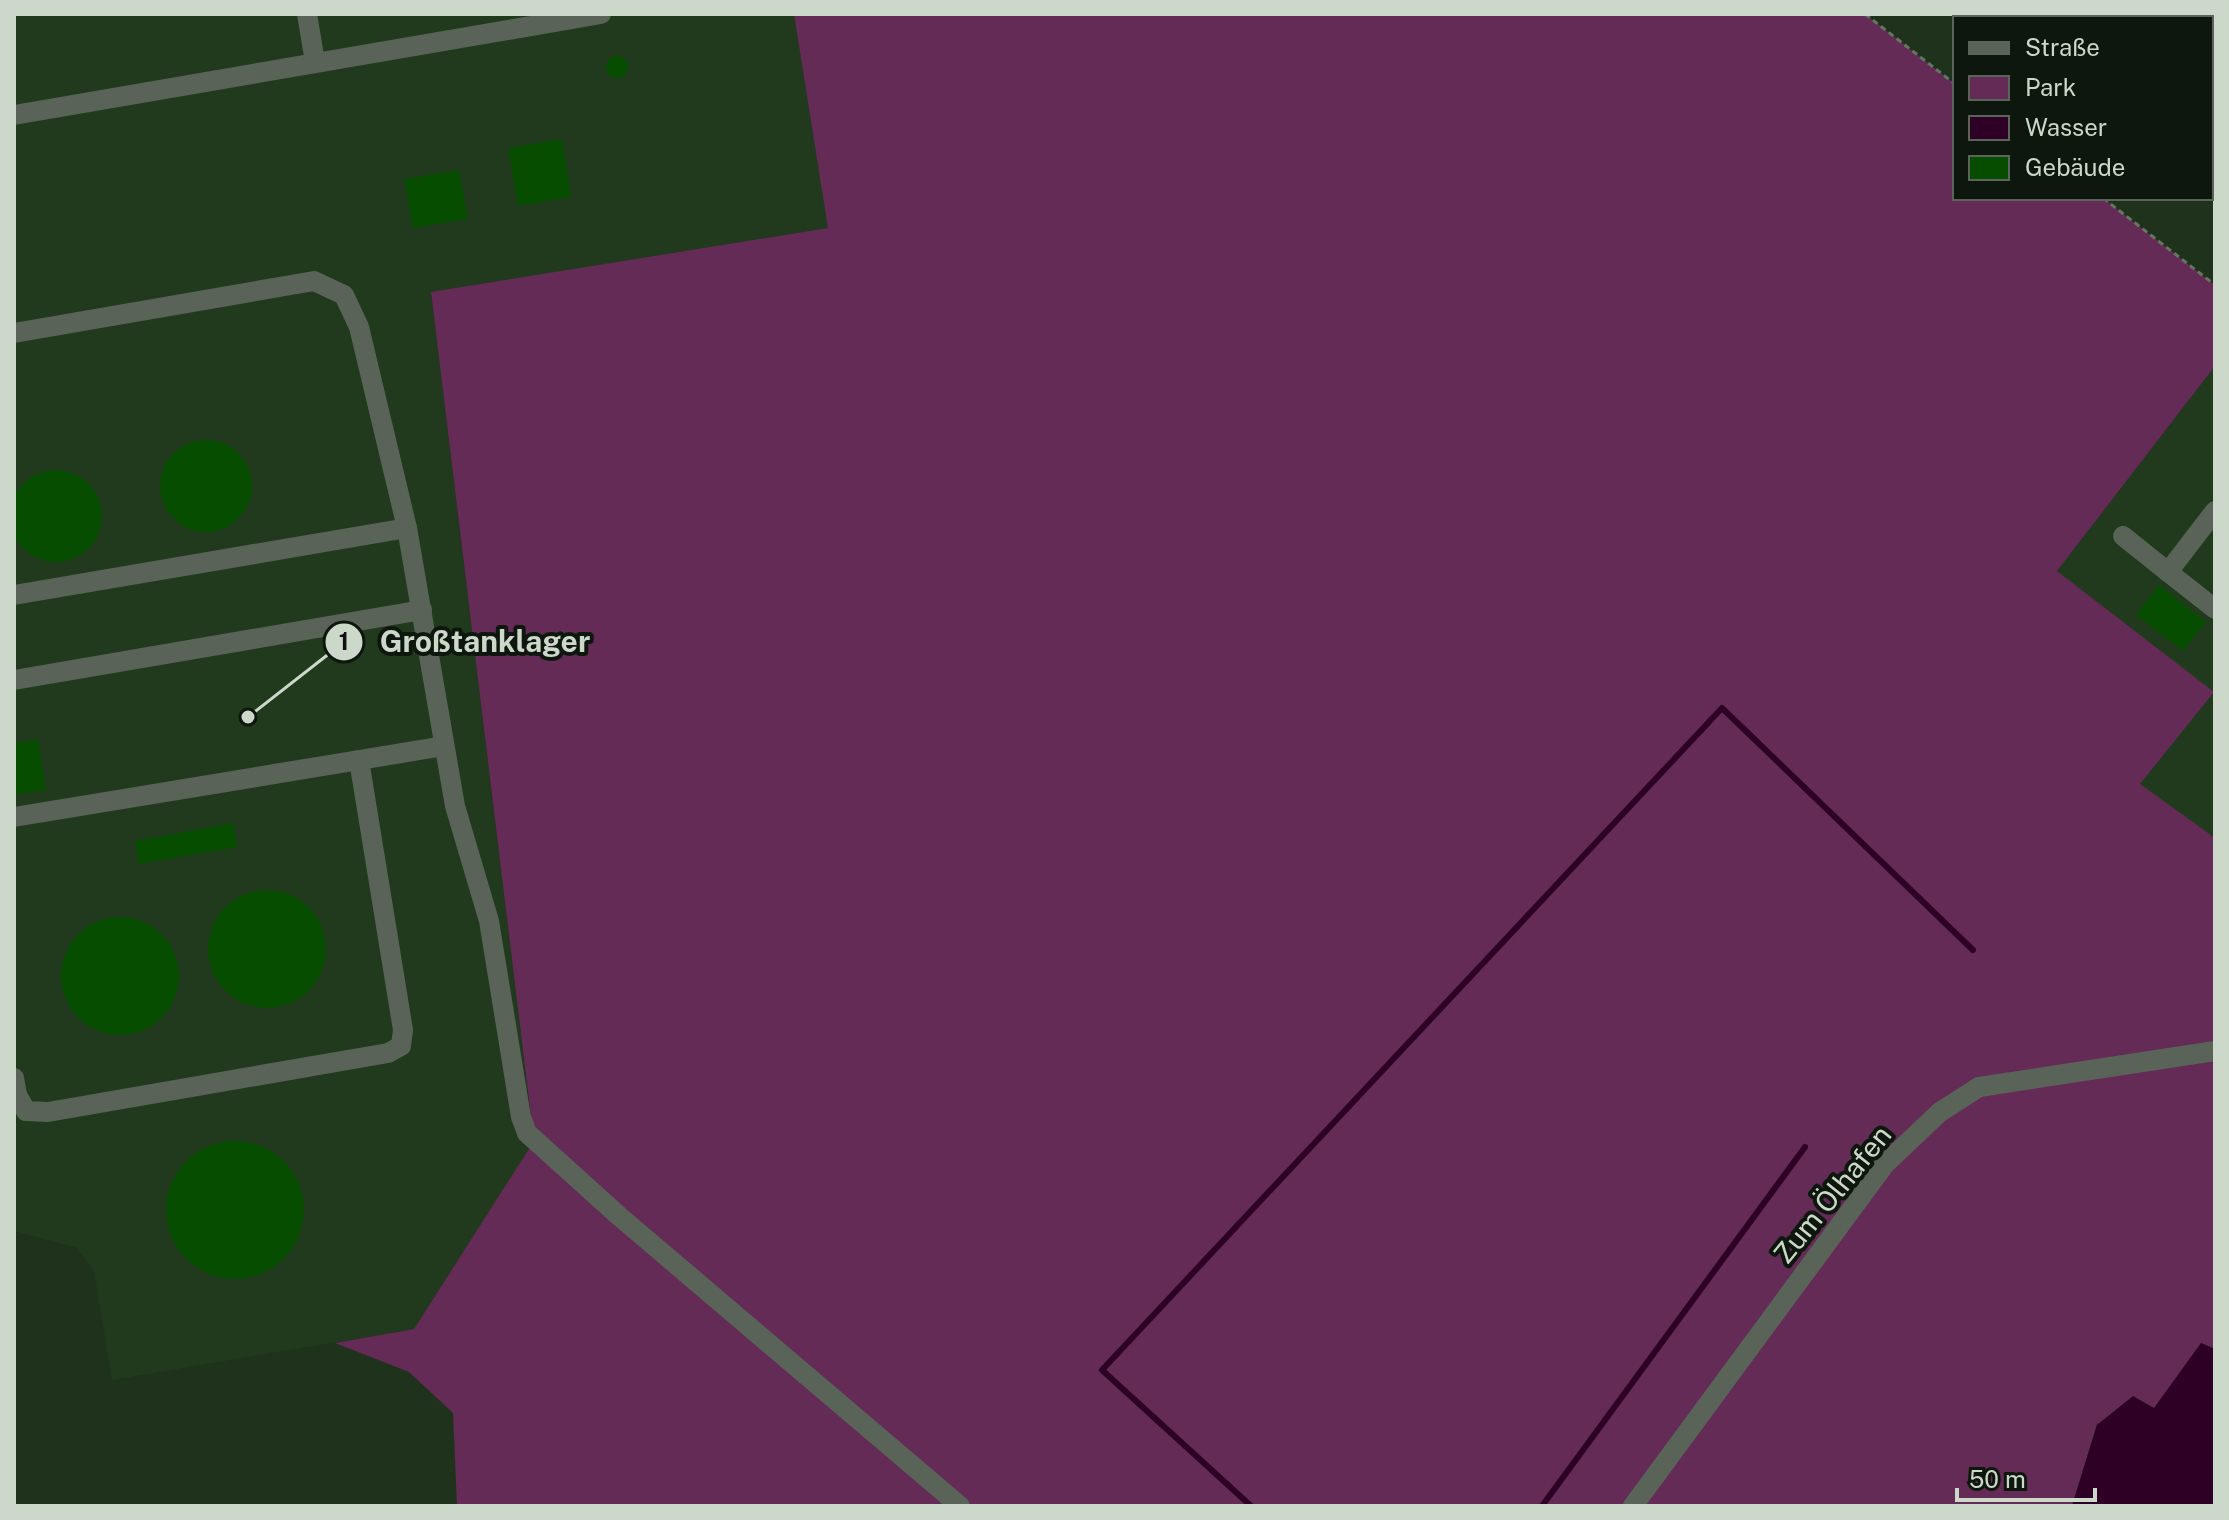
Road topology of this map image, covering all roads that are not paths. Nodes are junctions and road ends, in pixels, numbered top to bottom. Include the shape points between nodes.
1 (307, 14) edge
2 (601, 14) edge
3 (315, 62) junction
4 (14, 115) edge
5 (14, 333) edge
6 (2215, 511) edge
7 (407, 528) junction
8 (2123, 536) dead end
9 (2168, 572) junction
10 (14, 595) edge
11 (2215, 609) edge
12 (422, 610) junction
13 (14, 680) edge
14 (444, 746) junction
15 (359, 760) junction
16 (14, 817) edge
17 (2215, 1051) edge
18 (14, 1078) edge
19 (960, 1506) edge
20 (1633, 1506) edge

1 - 3 lane
2 - 3 lane
3 - 4 lane
5 - 7 lane via 314,281 344,295 359,327
6 - 9 lane
7 - 10 lane
7 - 12 lane
8 - 9 lane
9 - 11 lane
12 - 13 lane
12 - 14 lane
14 - 15 lane
14 - 19 lane via 455,806 489,921 527,1133
15 - 16 lane
15 - 18 lane via 403,1030 401,1046 388,1053 48,1112 26,1111
17 - 20 lane, Zum Ölhafen via 1979,1087 1940,1112 1885,1164

